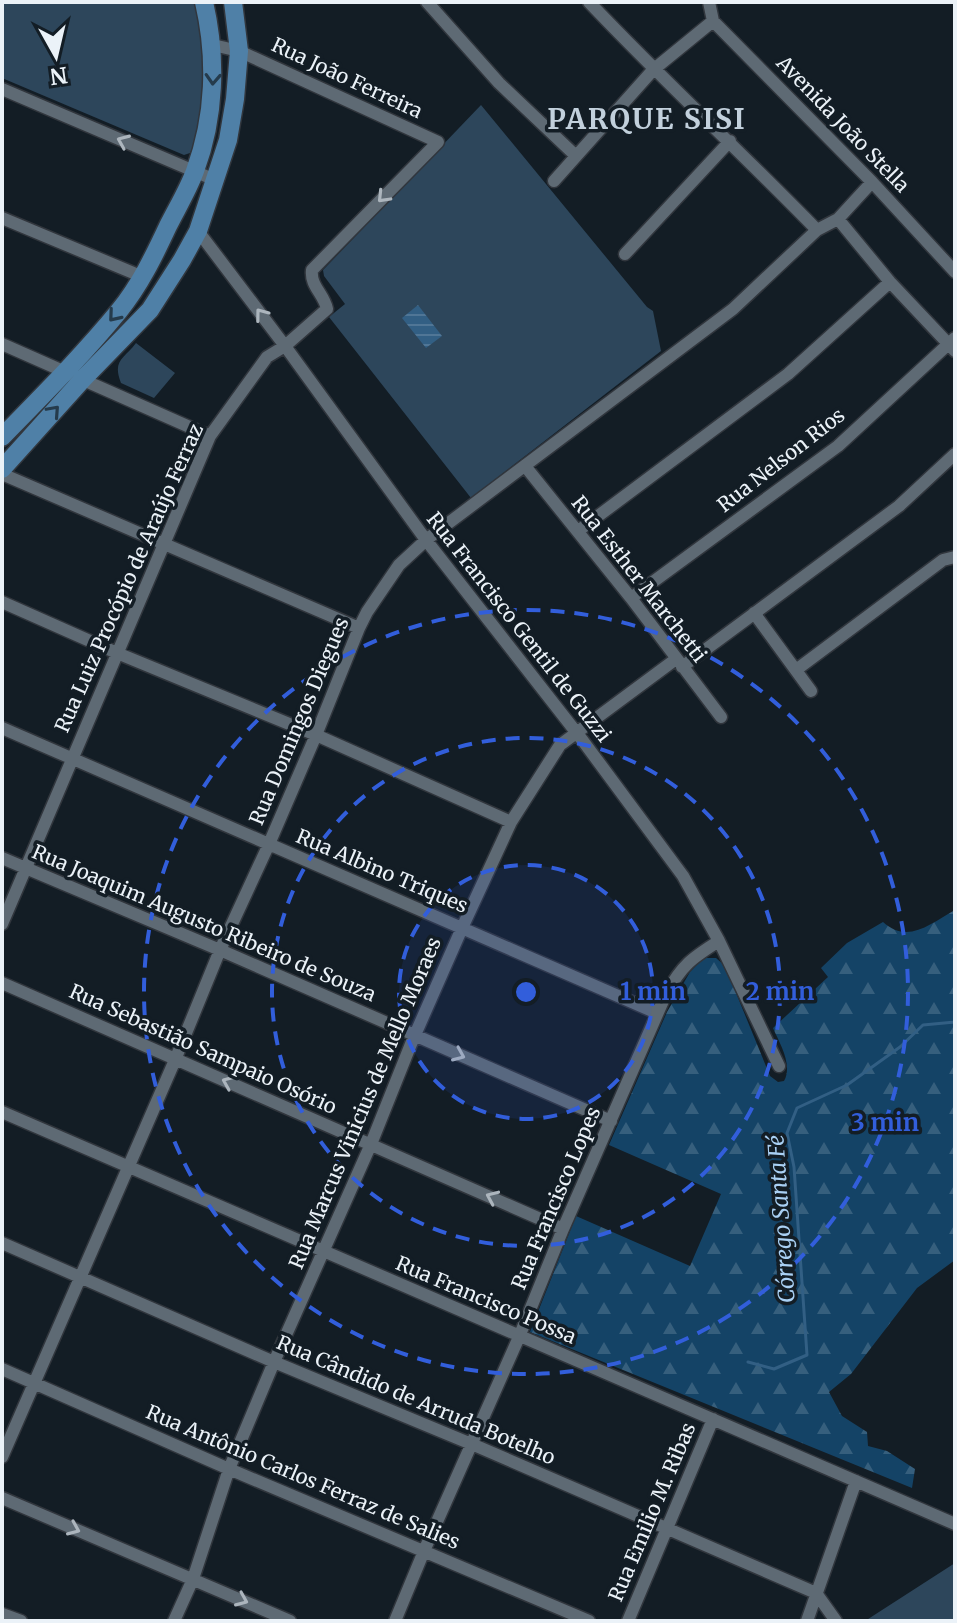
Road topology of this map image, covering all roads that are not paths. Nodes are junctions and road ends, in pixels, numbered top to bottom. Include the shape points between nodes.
1 (204, 2) edge
2 (233, 2) edge
3 (427, 2) edge
4 (589, 2) edge
5 (709, 2) edge
6 (713, 21) junction
7 (213, 45) junction
8 (239, 51) junction
9 (653, 70) junction
10 (2, 89) edge
11 (730, 141) junction
12 (438, 142) joint
13 (576, 156) junction
14 (195, 171) junction
15 (215, 180) junction
16 (554, 181) dead end
17 (872, 182) junction
18 (2, 218) edge
19 (838, 219) junction
20 (817, 230) junction
21 (198, 231) junction
22 (625, 254) dead end
23 (955, 272) edge
24 (143, 277) junction
25 (890, 282) junction
26 (2, 344) edge
27 (953, 344) edge
28 (285, 346) junction
29 (66, 371) junction
30 (83, 379) junction
31 (210, 436) junction
32 (2, 437) edge
33 (955, 454) edge
34 (525, 466) junction
35 (2, 472) edge
36 (578, 531) junction
37 (426, 540) junction
38 (165, 544) junction
39 (955, 557) edge
40 (631, 598) junction
41 (2, 602) edge
42 (754, 613) junction
43 (359, 628) junction
44 (117, 653) junction
45 (679, 663) junction
46 (796, 670) junction
47 (811, 691) dead end
48 (721, 717) dead end
49 (2, 728) edge
50 (576, 732) junction
51 (316, 735) junction
52 (72, 759) junction
53 (511, 822) junction
54 (269, 844) junction
55 (2, 858) edge
56 (26, 868) junction
57 (2, 924) edge
58 (462, 928) junction
59 (719, 941) junction
60 (220, 950) junction
61 (2, 983) edge
62 (657, 1013) junction
63 (415, 1036) junction
64 (175, 1060) junction
65 (779, 1066) dead end
66 (2, 1112) edge
67 (611, 1121) junction
68 (371, 1144) junction
69 (128, 1168) junction
70 (563, 1229) junction
71 (2, 1243) edge
72 (323, 1252) junction
73 (81, 1276) junction
74 (519, 1337) junction
75 (274, 1362) junction
76 (2, 1369) edge
77 (35, 1382) junction
78 (713, 1419) junction
79 (473, 1445) junction
80 (2, 1457) edge
81 (229, 1469) junction
82 (856, 1481) junction
83 (2, 1498) edge
84 (955, 1524) edge
85 (667, 1528) junction
86 (424, 1551) junction
87 (193, 1579) junction
88 (816, 1593) junction
89 (2, 1614) edge
90 (21, 1621) edge
91 (174, 1621) edge
92 (290, 1621) edge
93 (395, 1621) edge
94 (589, 1621) edge
95 (628, 1621) edge
96 (807, 1621) edge
97 (836, 1621) edge

1 - 7 main road
2 - 8 main road
3 - 13 street via 499,83
4 - 9 street
5 - 6 street
6 - 9 street
6 - 17 street, Avenida João Stella
7 - 8 street, Rua João Ferreira
7 -> 14 main road via 212,97
8 - 12 street, Rua João Ferreira
8 - 15 main road via 230,127
9 - 11 street
9 - 13 street
14 -> 10 street
11 - 20 street
11 - 22 street
12 -> 28 street, Rua Luiz Procópio de Araújo Ferraz via 312,270 327,309
13 - 16 street
14 - 15 street
14 - 24 main road
15 - 21 main road
17 - 19 street, Rua Domingos Diegues
17 - 23 street, Avenida João Stella
18 - 24 street
19 - 20 street, Rua Domingos Diegues
19 - 25 street
20 - 34 street, Rua Domingos Diegues via 733,309
28 -> 21 street, Rua Francisco Gentil de Guzzi
21 - 30 main road via 150,310
24 -> 29 main road
25 - 27 street
25 - 36 street via 788,374
26 - 29 street
27 - 40 street, Rua Nelson Rios via 838,446
28 - 31 street, Rua Luiz Procópio de Araújo Ferraz via 260,365
28 - 37 street, Rua Francisco Gentil de Guzzi
29 - 30 street
29 - 32 main road
30 - 31 street
35 -> 30 main road
31 - 38 street, Rua Luiz Procópio de Araújo Ferraz
33 - 42 street, Rua Marcus Vinicius de Mello Moraes via 899,506
34 - 36 street, Rua Esther Marchetti
34 - 37 street, Rua Domingos Diegues
35 - 38 street
36 - 40 street, Rua Esther Marchetti
37 - 43 street, Rua Domingos Diegues via 399,565
37 - 50 street, Rua Francisco Gentil de Guzzi
38 - 43 street
38 - 44 street, Rua Luiz Procópio de Araújo Ferraz
39 - 46 street via 943,560
40 - 45 street, Rua Esther Marchetti
41 - 44 street
42 - 45 street, Rua Marcus Vinicius de Mello Moraes
42 - 46 street
43 - 51 street, Rua Domingos Diegues
44 - 51 street
44 - 52 street, Rua Luiz Procópio de Araújo Ferraz
45 - 48 street, Rua Esther Marchetti
45 - 50 street, Rua Marcus Vinicius de Mello Moraes
46 - 47 street
49 - 52 street, Rua Albino Triques
50 - 53 street, Rua Marcus Vinicius de Mello Moraes via 560,745
50 - 59 street, Rua Francisco Gentil de Guzzi via 683,876
51 - 53 street
51 - 54 street, Rua Domingos Diegues
52 - 54 street, Rua Albino Triques
52 - 56 street, Rua Luiz Procópio de Araújo Ferraz
53 - 58 street, Rua Marcus Vinicius de Mello Moraes
54 - 58 street, Rua Albino Triques
54 - 60 street, Rua Domingos Diegues
55 - 56 street, Rua Joaquim Augusto Ribeiro de Souza
56 - 57 street, Rua Luiz Procópio de Araújo Ferraz
56 - 60 street, Rua Joaquim Augusto Ribeiro de Souza
58 - 62 street, Rua Albino Triques
58 - 63 street, Rua Marcus Vinicius de Mello Moraes
59 - 62 street, Rua Francisco Lopes via 678,973
59 - 65 street, Rua Francisco Gentil de Guzzi
60 - 63 street, Rua Joaquim Augusto Ribeiro de Souza
60 - 64 street, Rua Domingos Diegues
61 - 64 street, Rua Sebastião Sampaio Osório
62 - 67 street, Rua Francisco Lopes
63 -> 67 street, Rua Joaquim Augusto Ribeiro de Souza
63 - 68 street, Rua Marcus Vinicius de Mello Moraes
68 -> 64 street, Rua Sebastião Sampaio Osório
64 - 69 street, Rua Domingos Diegues
66 - 69 street, Rua Francisco Possa
67 - 70 street, Rua Francisco Lopes
70 -> 68 street, Rua Sebastião Sampaio Osório
68 - 72 street, Rua Marcus Vinicius de Mello Moraes
69 - 72 street, Rua Francisco Possa
69 - 73 street, Rua Domingos Diegues
70 - 74 street, Rua Francisco Lopes
71 - 73 street, Rua Cândido de Arruda Botelho
72 - 74 street, Rua Francisco Possa
72 - 75 street, Rua Marcus Vinicius de Mello Moraes
73 - 75 street, Rua Cândido de Arruda Botelho
73 - 77 street, Rua Domingos Diegues
74 - 78 street, Rua Francisco Possa
74 - 79 street, Rua Francisco Lopes
75 - 79 street, Rua Cândido de Arruda Botelho
75 - 81 street, Rua Marcus Vinicius de Mello Moraes
76 - 77 street, Rua Antônio Carlos Ferraz de Salies
77 - 80 street, Rua Domingos Diegues
77 - 81 street, Rua Antônio Carlos Ferraz de Salies
78 - 82 street, Rua Francisco Possa
78 - 85 street, Rua Emilio M. Ribas
79 - 85 street, Rua Cândido de Arruda Botelho
79 - 86 street, Rua Francisco Lopes
81 - 86 street, Rua Antônio Carlos Ferraz de Salies
81 - 87 street, Rua Marcus Vinicius de Mello Moraes
82 - 84 street, Rua Francisco Possa
82 - 88 street
83 -> 87 street
85 - 88 street, Rua Cândido de Arruda Botelho
85 - 95 street, Rua Emilio M. Ribas
86 - 93 street, Rua Francisco Lopes
86 - 94 street, Rua Antônio Carlos Ferraz de Salies
87 - 91 street, Rua Marcus Vinicius de Mello Moraes
87 -> 92 street
88 - 96 street
88 - 97 street
89 - 90 street

